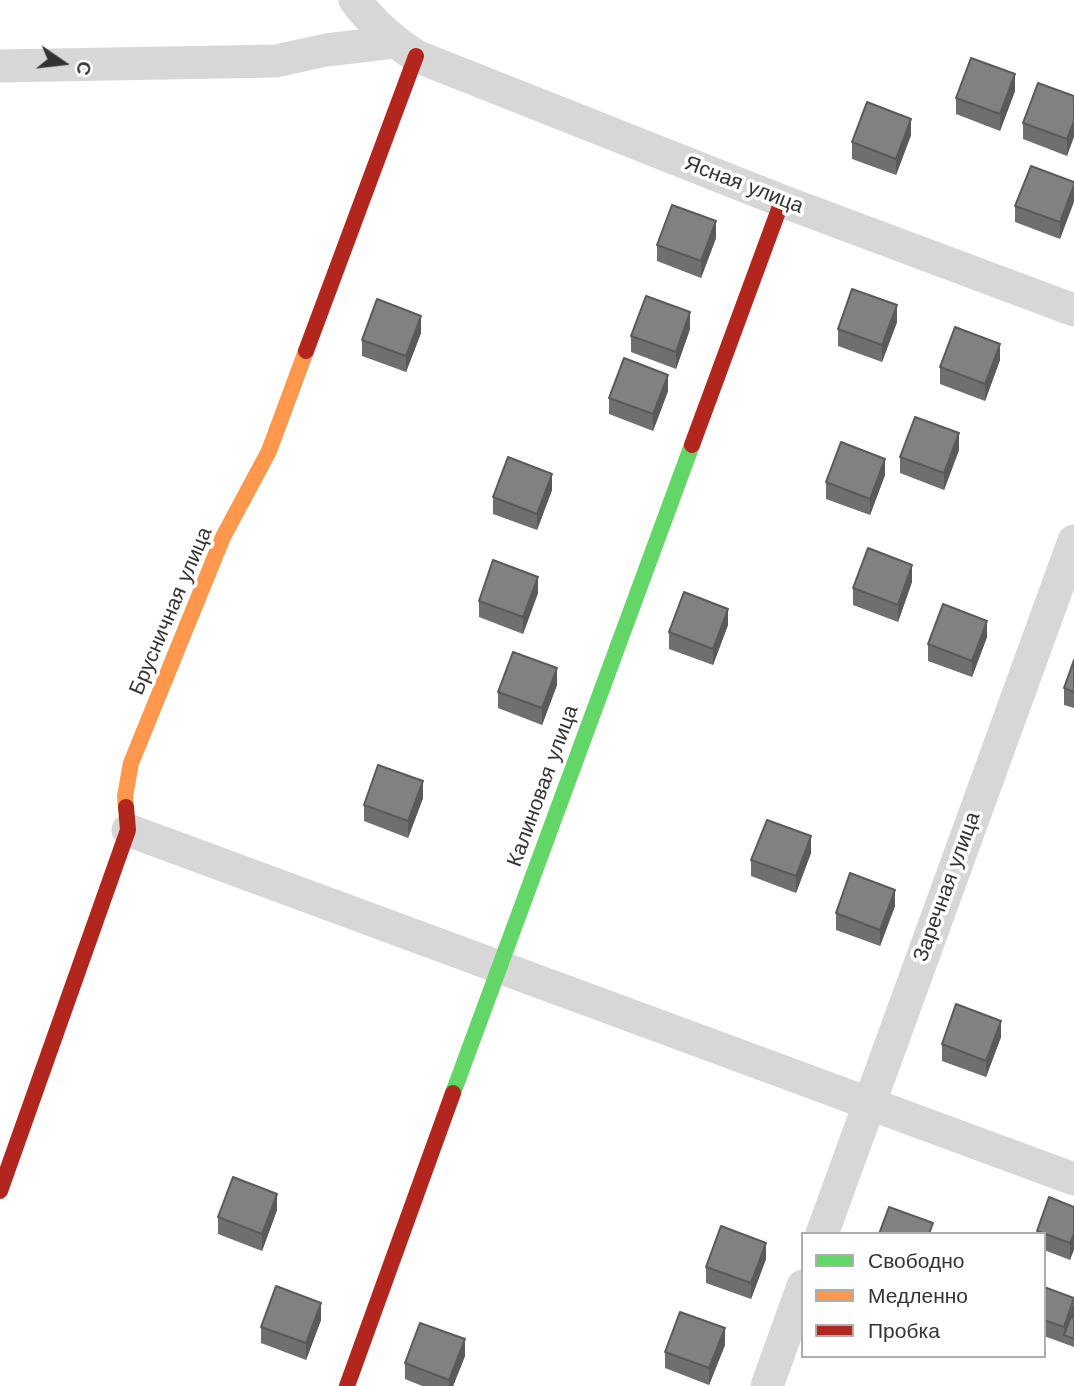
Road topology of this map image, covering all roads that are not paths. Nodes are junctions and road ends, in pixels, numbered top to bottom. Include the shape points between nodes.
1 (345, 0) edge
2 (355, 0) edge
3 (405, 49) junction
4 (326, 50) junction
5 (0, 66) edge
6 (782, 201) junction
7 (1074, 310) edge
8 (1074, 541) edge
9 (128, 830) junction
10 (499, 966) junction
11 (868, 1104) junction
12 (1074, 1179) edge
13 (0, 1191) edge
14 (823, 1232) edge
15 (801, 1292) edge
16 (347, 1386) edge
17 (767, 1386) edge

1 - 4 street via 338,32
2 - 3 street
3 - 4 street
3 - 6 street, Ясная улица
3 - 9 street, Брусничная улица via 269,451 223,537 131,762 125,796
4 - 5 street via 276,61
6 - 7 street, Ясная улица
6 - 10 street, Калиновая улица
8 - 11 street, Заречная улица
9 - 10 street
9 - 13 street, Брусничная улица
10 - 11 street
10 - 16 street, Калиновая улица
11 - 12 street
11 - 14 street, Заречная улица
15 - 17 street

